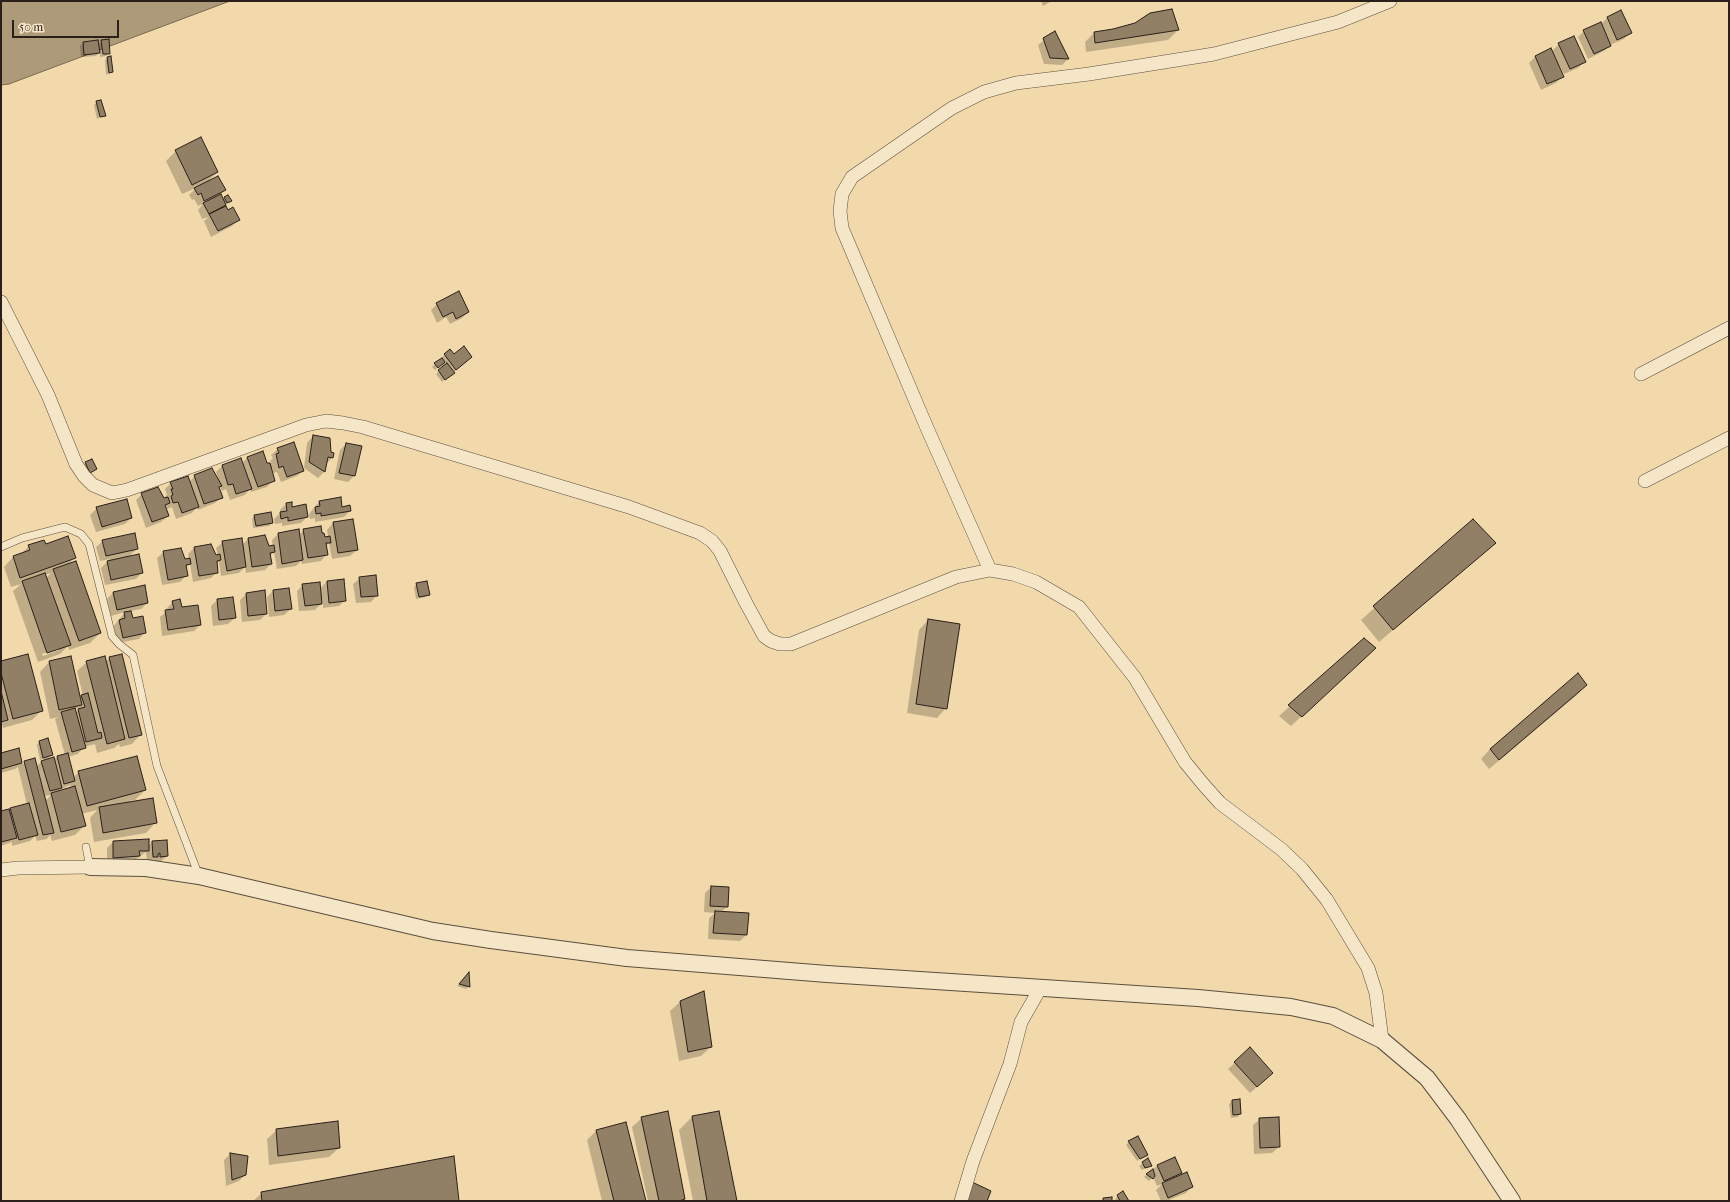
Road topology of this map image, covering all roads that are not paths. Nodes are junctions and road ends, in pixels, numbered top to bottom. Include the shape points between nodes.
1 (1390, 1) edge
2 (1, 302) edge
3 (1729, 328) edge
4 (1641, 374) dead end
5 (1729, 438) edge
6 (1645, 481) dead end
7 (1, 547) edge
8 (990, 570) junction
9 (86, 846) dead end
10 (90, 867) junction
11 (1, 870) edge
12 (199, 876) junction
13 (1041, 987) junction
14 (1382, 1040) junction
15 (962, 1201) edge
16 (1512, 1201) edge

1 - 8 street via 1338,22 1214,54 1016,83 984,92 952,108 852,177 842,194 842,228
2 - 8 street via 48,395 76,464 94,485 112,493 127,490 306,425 326,421 363,427 629,507 700,533 712,541 720,551 764,636 780,644 791,644 956,577
3 - 4 street
5 - 6 street
7 - 12 lane via 22,538 64,527 81,534 89,544 112,636 133,655 157,766
8 - 14 street via 1036,582 1078,607 1135,678 1185,762 1203,784 1220,803 1281,849 1302,869 1327,900 1368,968 1376,993
9 - 10 lane
10 - 11 street
10 - 12 street via 146,868
12 - 13 street via 433,931 627,958
13 - 14 street via 1291,1007 1333,1016
13 - 15 street via 1021,1022 1010,1064 973,1161
14 - 16 street via 1427,1078 1458,1119

